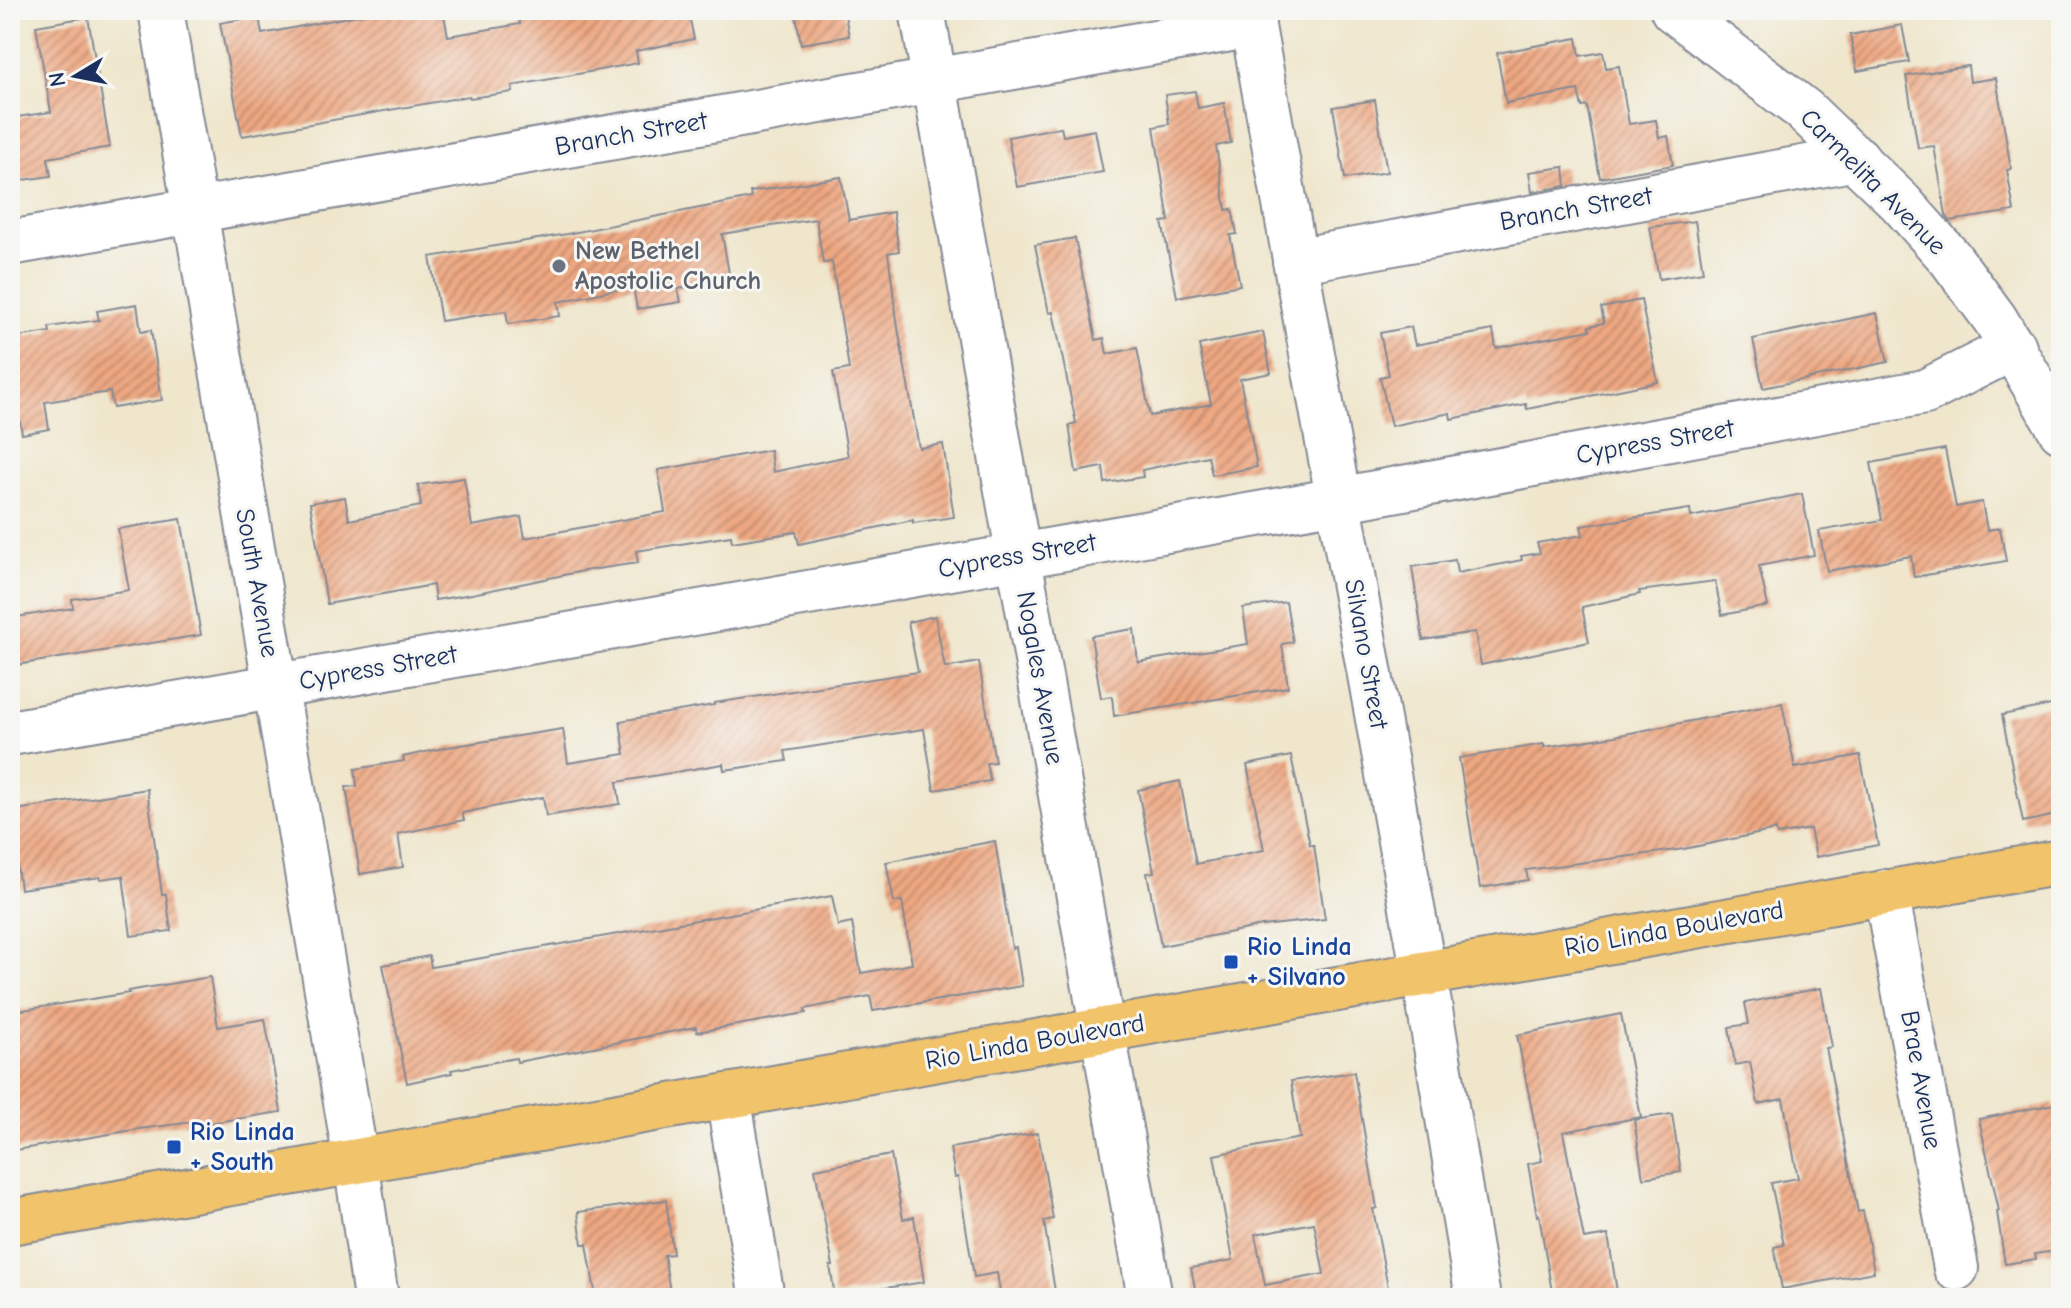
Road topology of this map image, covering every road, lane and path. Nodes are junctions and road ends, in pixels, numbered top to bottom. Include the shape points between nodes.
1 (161, 10) edge
2 (922, 10) edge
3 (1673, 10) edge
4 (1251, 18) edge
5 (934, 81) junction
6 (1857, 158) junction
7 (195, 211) junction
8 (10, 243) edge
9 (1295, 261) junction
10 (2014, 347) junction
11 (2061, 430) edge
12 (1338, 500) junction
13 (1018, 556) junction
14 (275, 686) junction
15 (10, 733) edge
16 (2061, 862) edge
17 (1886, 892) junction
18 (1424, 974) junction
19 (1103, 1030) junction
20 (728, 1096) junction
21 (356, 1161) junction
22 (10, 1222) edge
23 (1956, 1268) dead end
24 (376, 1298) edge
25 (762, 1298) edge
26 (1150, 1298) edge
27 (1478, 1298) edge

1 - 7 street, South Avenue
2 - 5 street, Nogales Avenue
3 - 6 street, Carmelita Avenue via 1804,110
4 - 5 street, Branch Street
4 - 9 street, Silvano Street
5 - 7 street, Branch Street
5 - 13 street, Nogales Avenue
6 - 9 street, Branch Street
6 - 10 street, Carmelita Avenue via 1950,258
7 - 8 street, Branch Street
7 - 14 street, South Avenue
9 - 12 street, Silvano Street
10 - 11 street, Carmelita Avenue
10 - 12 street, Cypress Street via 1925,392
12 - 13 street, Cypress Street
12 - 18 street, Silvano Street
13 - 14 street, Cypress Street
13 - 19 street, Nogales Avenue
14 - 15 street, Cypress Street
14 - 21 street, South Avenue
16 - 17 main road, Rio Linda Boulevard
17 - 18 main road, Rio Linda Boulevard
17 - 23 street, Brae Avenue
18 - 19 main road, Rio Linda Boulevard
18 - 27 street, Silvano Street
19 - 20 main road, Rio Linda Boulevard
19 - 26 street, Nogales Avenue
20 - 21 main road, Rio Linda Boulevard
20 - 25 street
21 - 22 main road, Rio Linda Boulevard
21 - 24 street, South Avenue

